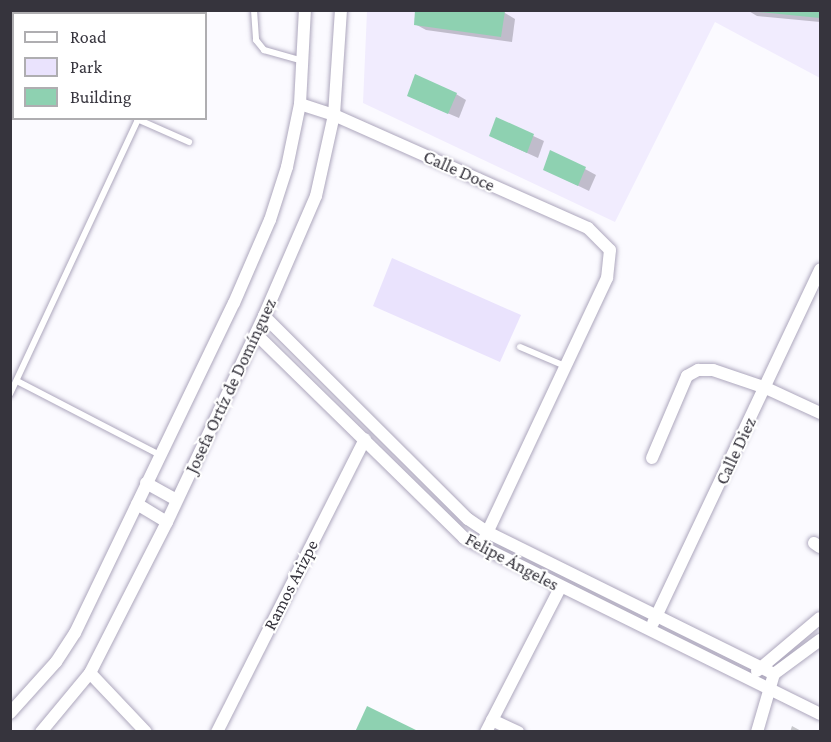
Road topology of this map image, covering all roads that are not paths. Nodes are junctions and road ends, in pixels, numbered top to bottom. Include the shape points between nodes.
1 (254, 10) edge
2 (305, 10) edge
3 (341, 10) edge
4 (303, 61) junction
5 (300, 104) junction
6 (334, 115) junction
7 (137, 120) edge
8 (139, 120) edge
9 (189, 142) dead end
10 (820, 269) edge
11 (817, 283) edge
12 (264, 316) junction
13 (256, 334) junction
14 (520, 347) dead end
15 (565, 366) junction
16 (17, 381) junction
17 (766, 388) junction
18 (10, 394) edge
19 (820, 413) edge
20 (365, 440) junction
21 (158, 454) junction
22 (652, 458) dead end
23 (146, 483) junction
24 (177, 500) junction
25 (137, 504) junction
26 (167, 522) junction
27 (487, 532) junction
28 (481, 546) junction
29 (560, 588) junction
30 (656, 617) junction
31 (820, 618) edge
32 (650, 632) junction
33 (820, 640) edge
34 (759, 667) junction
35 (90, 674) junction
36 (774, 674) junction
37 (752, 682) junction
38 (771, 692) junction
39 (10, 713) edge
40 (820, 714) edge
41 (489, 726) edge
42 (41, 732) edge
43 (146, 732) edge
44 (218, 732) edge
45 (518, 732) edge
46 (757, 732) edge

1 - 4 lane via 256,40 264,50
2 - 4 street, Josefa Ortíz de Domínguez
3 - 6 street, Josefa Ortíz de Domínguez
4 - 5 street, Josefa Ortíz de Domínguez
5 - 6 street, Calle Doce
5 - 21 street, Josefa Ortíz de Domínguez via 287,167 270,220 234,303
6 - 12 street, Josefa Ortíz de Domínguez via 316,196
6 - 15 street, Calle Doce via 588,228 610,249 607,278
7 - 16 lane
8 - 9 lane
10 - 11 street, Calle Diez
11 - 17 street, Calle Diez
12 - 13 street, Josefa Ortíz de Domínguez
12 - 27 street, Felipe Ángeles via 468,519
13 - 20 street, Felipe Ángeles
13 - 24 street, Josefa Ortíz de Domínguez
14 - 15 lane
15 - 27 street
16 - 18 lane
16 - 21 lane
17 - 19 street
17 - 22 street via 713,370 698,370 687,376
17 - 30 street, Calle Diez
20 - 28 street, Felipe Ángeles via 454,529
20 - 44 street, Ramos Arizpe
21 - 23 street, Josefa Ortíz de Domínguez
23 - 24 street
23 - 25 street, Josefa Ortíz de Domínguez
24 - 26 street, Josefa Ortíz de Domínguez
25 - 26 street
25 - 39 street, Josefa Ortíz de Domínguez via 75,633 56,662
26 - 35 street, Josefa Ortíz de Domínguez
27 - 28 street
27 - 30 street, Felipe Ángeles
28 - 29 street, Felipe Ángeles
29 - 32 street, Felipe Ángeles
29 - 41 street
30 - 32 street, Calle Diez
30 - 34 street, Felipe Ángeles
31 - 34 street
32 - 37 street, Felipe Ángeles
33 - 36 street
34 - 36 street, Felipe Ángeles
34 - 37 street
35 - 42 street, Josefa Ortíz de Domínguez
35 - 43 street
36 - 38 street
37 - 38 street, Felipe Ángeles
38 - 40 street, Felipe Ángeles
38 - 46 street
41 - 45 street

